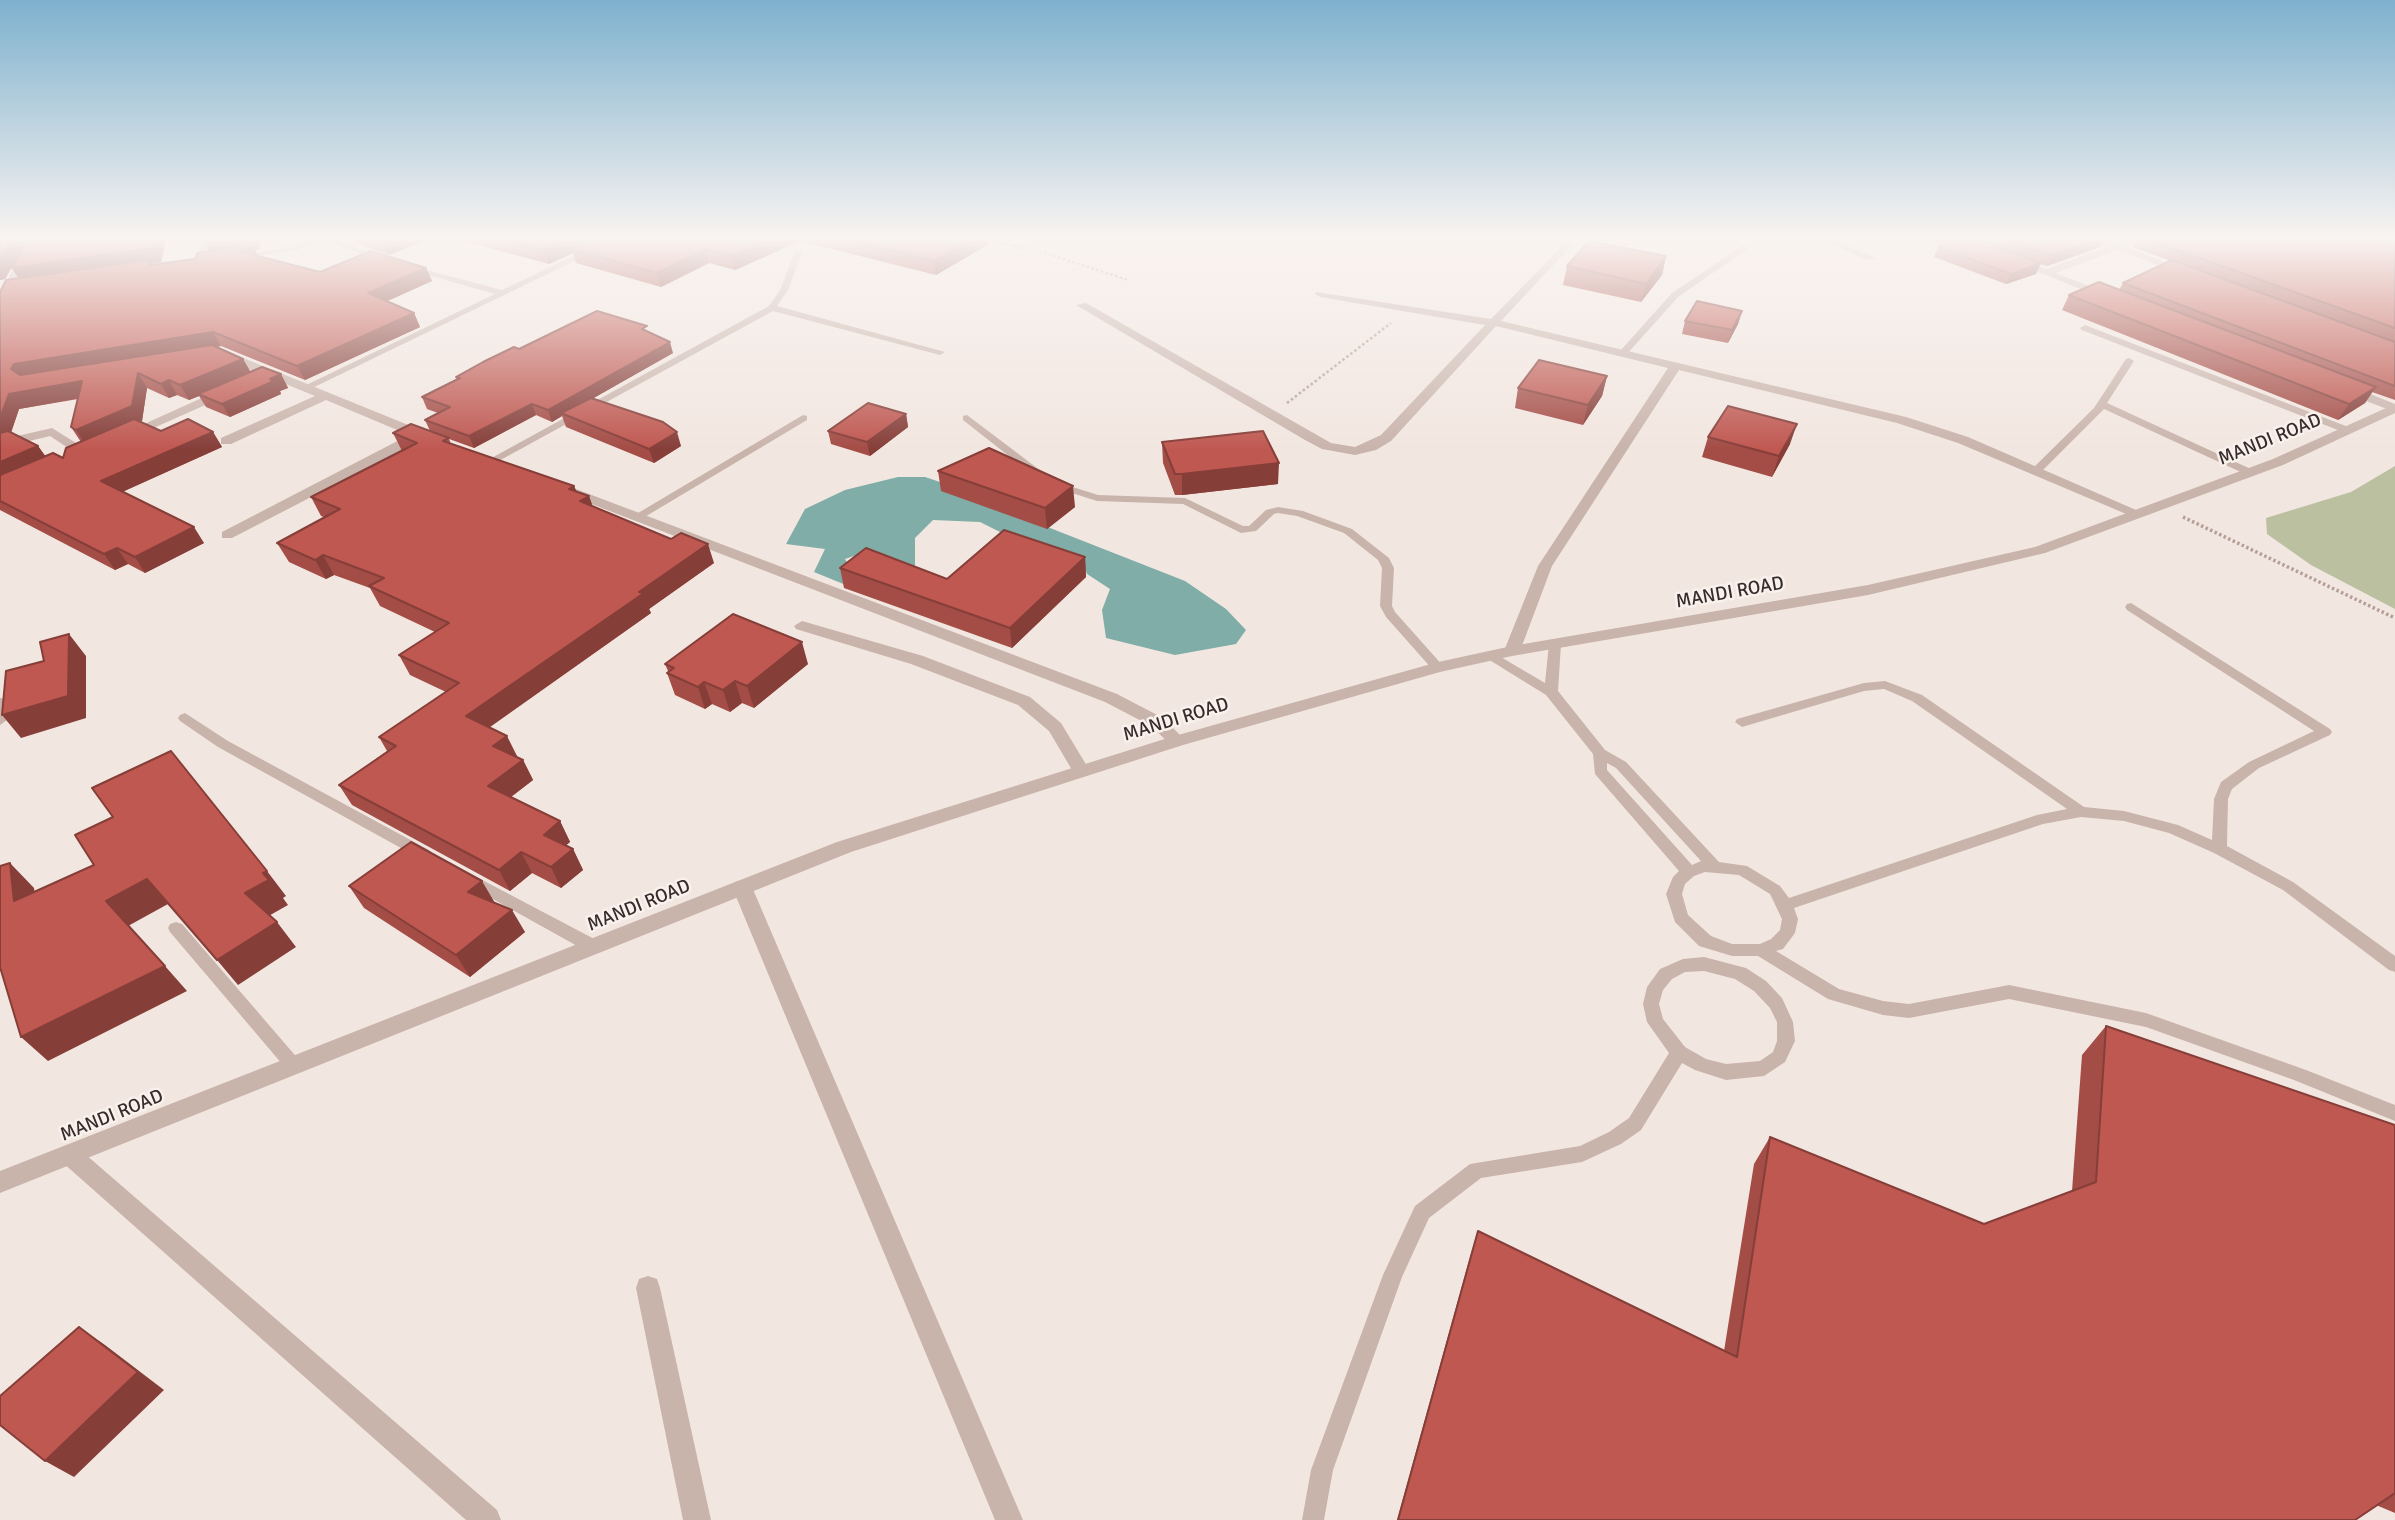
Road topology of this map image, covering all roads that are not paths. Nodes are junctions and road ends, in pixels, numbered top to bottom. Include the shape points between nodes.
1 (472, 308) edge
2 (771, 308) edge
3 (776, 308) edge
4 (1087, 308) edge
5 (1397, 308) edge
6 (1508, 308) edge
7 (1663, 308) edge
8 (1496, 323) junction
9 (2085, 328) dead end
10 (940, 352) dead end
11 (1624, 352) junction
12 (210, 356) edge
13 (2129, 360) dead end
14 (1676, 365) junction
15 (253, 379) junction
16 (2196, 381) dead end
17 (2330, 383) edge
18 (303, 388) junction
19 (323, 397) junction
20 (2103, 405) junction
21 (2395, 408) edge
22 (803, 418) dead end
23 (967, 418) dead end
24 (2341, 433) junction
25 (419, 435) junction
26 (226, 441) dead end
27 (0, 443) edge
28 (443, 443) edge
29 (485, 459) joint
30 (516, 470) edge
31 (2036, 471) junction
32 (2249, 472) junction
33 (553, 484) edge
34 (2136, 513) junction
35 (639, 516) junction
36 (227, 535) dead end
37 (2131, 607) dead end
38 (802, 626) dead end
39 (1555, 644) junction
40 (1512, 651) junction
41 (1489, 656) junction
42 (1437, 667) junction
43 (1551, 692) junction
44 (2, 702) edge
45 (185, 718) dead end
46 (0, 720) edge
47 (1742, 722) dead end
48 (1177, 741) junction
49 (1600, 753) junction
50 (1081, 771) junction
51 (2081, 812) junction
52 (2219, 849) junction
53 (1714, 866) junction
54 (1689, 872) junction
55 (743, 887) junction
56 (1785, 905) junction
57 (176, 928) edge
58 (594, 947) junction
59 (1732, 950) junction
60 (1761, 950) junction
61 (2395, 965) edge
62 (1727, 968) junction
63 (1679, 1052) junction
64 (294, 1066) junction
65 (2395, 1114) edge
66 (70, 1155) junction
67 (0, 1182) edge
68 (648, 1288) dead end
69 (487, 1520) edge
70 (697, 1520) edge
71 (1009, 1520) edge
72 (1312, 1520) edge

1 - 18 lane
2 - 29 lane
3 - 10 lane
4 - 8 street via 1327,446 1355,451 1387,438
5 - 8 street
6 - 8 street
7 - 11 lane
8 - 11 street
9 - 24 lane
11 - 14 street
12 - 15 street via 221,353
13 - 20 lane
14 - 31 street via 1934,430
14 - 40 street via 1545,566
15 - 18 street
15 - 27 street via 91,450 47,432
16 - 24 lane
17 - 21 street
18 - 19 street
19 - 25 street
19 - 26 street
20 - 31 lane
20 - 32 lane
21 - 24 street, MANDI ROAD
22 - 35 lane
23 - 42 lane via 1028,468 1082,495 1185,501 1241,530 1252,529 1278,510 1348,531 1383,558 1388,568 1386,606
24 - 32 street, MANDI ROAD
25 - 28 street
25 - 36 street
29 - 30 street
31 - 34 street
32 - 34 street, MANDI ROAD
33 - 35 street
34 - 39 street, MANDI ROAD via 2040,550 1920,580
35 - 48 street via 1111,698 1148,716
37 - 52 lane via 2325,732 2254,765 2226,786 2221,799
38 - 50 street via 917,660 1024,701 1055,727
39 - 40 street, MANDI ROAD
39 - 43 lane
40 - 41 street, MANDI ROAD
41 - 42 street, MANDI ROAD
41 - 43 lane
42 - 48 street, MANDI ROAD
43 - 49 lane
44 - 46 lane
45 - 58 lane via 223,744
47 - 51 lane via 1885,685 1917,698
48 - 50 street, MANDI ROAD
49 - 53 lane via 1621,765
49 - 54 lane via 1600,771
50 - 55 street, MANDI ROAD via 844,847
51 - 52 lane via 2124,816 2174,829
51 - 56 lane via 2042,819
52 - 61 lane via 2288,886
53 - 54 lane
53 - 56 lane via 1759,878
54 - 59 lane via 1678,881 1674,894 1681,918 1705,941
55 - 58 street, MANDI ROAD
55 - 71 street
56 - 60 lane via 1790,919 1787,933 1777,944
57 - 64 lane
58 - 64 street, MANDI ROAD
59 - 60 lane
59 - 62 lane
60 - 65 lane via 1835,993 1883,1008 1909,1011 2009,992 2146,1020
62 - 63 lane via 1683,966 1665,974 1655,987 1651,1003 1655,1022
62 - 63 lane via 1760,986 1776,1003 1785,1022 1786,1041 1779,1057 1764,1068 1726,1072
63 - 72 lane via 1635,1124 1615,1138 1582,1154 1477,1170 1422,1212 1393,1275 1322,1470
64 - 66 street, MANDI ROAD
66 - 67 street, MANDI ROAD
66 - 69 street
68 - 70 street

